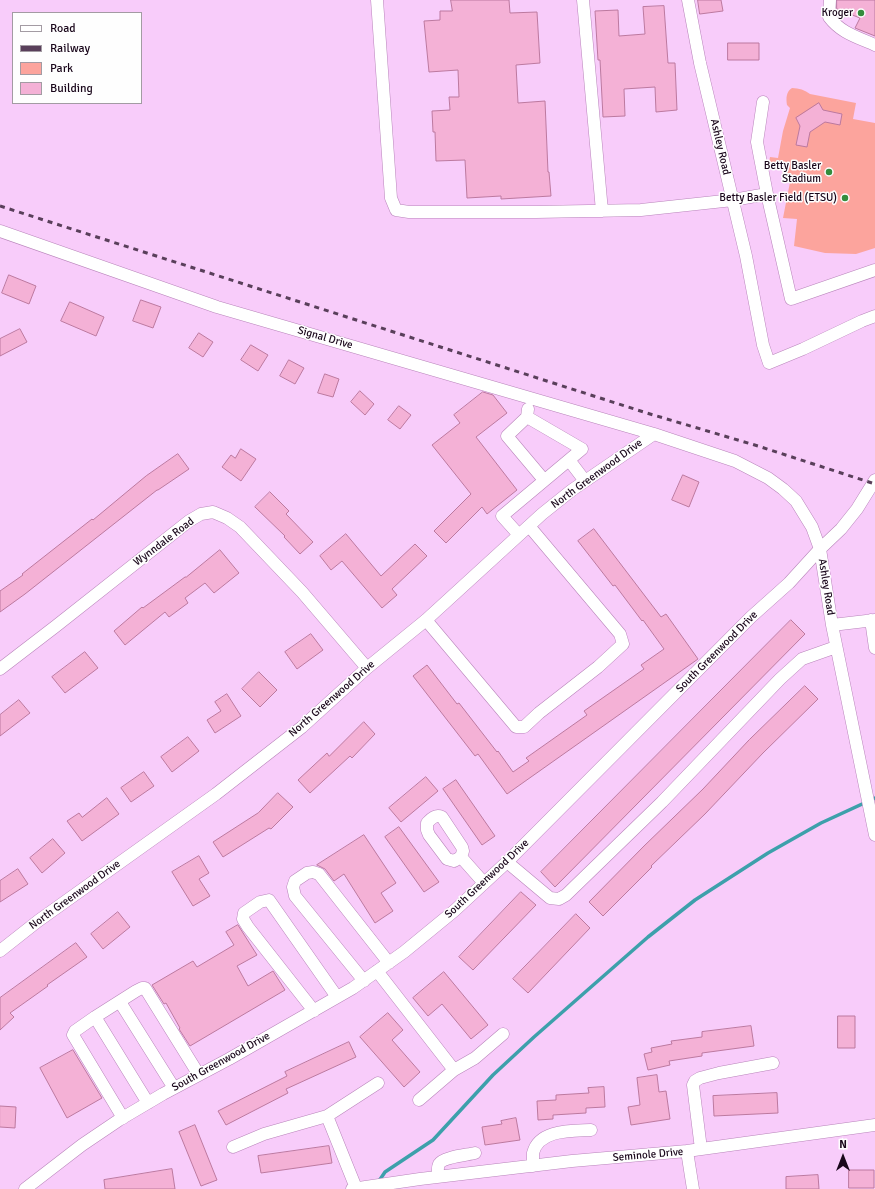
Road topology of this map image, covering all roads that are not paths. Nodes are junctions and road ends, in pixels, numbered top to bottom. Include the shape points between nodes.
1 (377, 0) edge
2 (583, 0) edge
3 (688, 0) edge
4 (830, 0) edge
5 (875, 44) edge
6 (763, 102) dead end
7 (767, 194) junction
8 (733, 200) junction
9 (602, 211) junction
10 (0, 231) edge
11 (875, 270) edge
12 (875, 316) edge
13 (530, 398) junction
14 (527, 416) junction
15 (654, 434) junction
16 (568, 460) junction
17 (544, 480) junction
18 (875, 480) edge
19 (586, 481) junction
20 (529, 526) junction
21 (519, 536) junction
22 (820, 549) junction
23 (426, 620) junction
24 (873, 620) edge
25 (832, 625) junction
26 (836, 647) junction
27 (875, 648) edge
28 (0, 668) edge
29 (367, 668) junction
30 (875, 835) edge
31 (460, 857) dead end
32 (507, 862) junction
33 (484, 883) junction
34 (0, 951) edge
35 (389, 963) junction
36 (377, 971) junction
37 (364, 981) junction
38 (337, 998) junction
39 (120, 1002) junction
40 (314, 1011) junction
41 (95, 1018) junction
42 (502, 1034) dead end
43 (773, 1063) dead end
44 (454, 1070) junction
45 (199, 1075) junction
46 (378, 1083) dead end
47 (174, 1088) junction
48 (419, 1100) dead end
49 (148, 1103) junction
50 (327, 1116) junction
51 (124, 1118) junction
52 (875, 1125) edge
53 (591, 1130) dead end
54 (233, 1147) dead end
55 (701, 1149) junction
56 (686, 1151) junction
57 (475, 1154) dead end
58 (533, 1166) junction
59 (438, 1177) junction
60 (418, 1184) edge
61 (25, 1189) edge
62 (354, 1189) edge
63 (693, 1189) edge

1 - 9 street via 391,198 396,210
2 - 9 street
3 - 8 street, Ashley Road via 700,63
4 - 5 street via 829,17 836,25
6 - 7 street via 757,142
7 - 8 street
7 - 11 street via 791,299
8 - 9 street via 641,210
8 - 12 street, Ashley Road via 769,363
10 - 13 street, Signal Drive via 217,307
13 - 14 street
13 - 15 street, Signal Drive
14 - 16 street via 582,449
14 - 17 street via 507,436
15 - 19 street, North Greenwood Drive
15 - 22 street, Ashley Road via 735,461 768,478 796,501 812,527
16 - 17 street
16 - 19 street
17 - 21 street via 502,516
18 - 22 street, South Greenwood Drive via 857,509
19 - 20 street, North Greenwood Drive via 566,494
20 - 21 street, North Greenwood Drive
20 - 23 street via 620,634 623,644 598,667 524,727 516,727
21 - 23 street, North Greenwood Drive
22 - 25 street, Ashley Road
22 - 32 street, South Greenwood Drive via 789,583
23 - 29 street, North Greenwood Drive
24 - 25 street
24 - 27 street
25 - 26 street, Ashley Road
26 - 30 street, Ashley Road
26 - 32 street via 802,659 780,679 662,802 566,895 550,898
28 - 29 street, Wynndale Road via 189,521 201,514 213,512 240,527 302,592
29 - 34 street, North Greenwood Drive via 302,727 216,794
31 - 33 street
32 - 33 street, South Greenwood Drive
33 - 35 street, South Greenwood Drive via 454,911
35 - 36 street, South Greenwood Drive
35 - 37 street via 319,874 307,873 295,881 292,887 295,896
36 - 37 street, South Greenwood Drive
36 - 44 street
37 - 38 street, South Greenwood Drive
38 - 40 street, South Greenwood Drive
38 - 40 street via 269,900 260,902 244,913 243,919
39 - 41 street
39 - 45 street via 145,988
39 - 47 street
40 - 45 street, South Greenwood Drive
41 - 49 street
41 - 51 street via 73,1035
42 - 44 street via 475,1058
43 - 55 street via 719,1073 695,1081 693,1085
44 - 48 street
45 - 47 street, South Greenwood Drive
46 - 50 street
47 - 49 street, South Greenwood Drive
49 - 51 street, South Greenwood Drive
50 - 54 street via 264,1134
50 - 62 street
51 - 61 street, South Greenwood Drive via 82,1145
52 - 55 street, Seminole Drive
53 - 58 street via 549,1135 536,1147
55 - 56 street, Seminole Drive
56 - 58 street, Seminole Drive
56 - 63 street
57 - 59 street via 451,1158 440,1163
58 - 59 street, Seminole Drive
59 - 60 street, Seminole Drive
60 - 62 street, Seminole Drive via 384,1184

